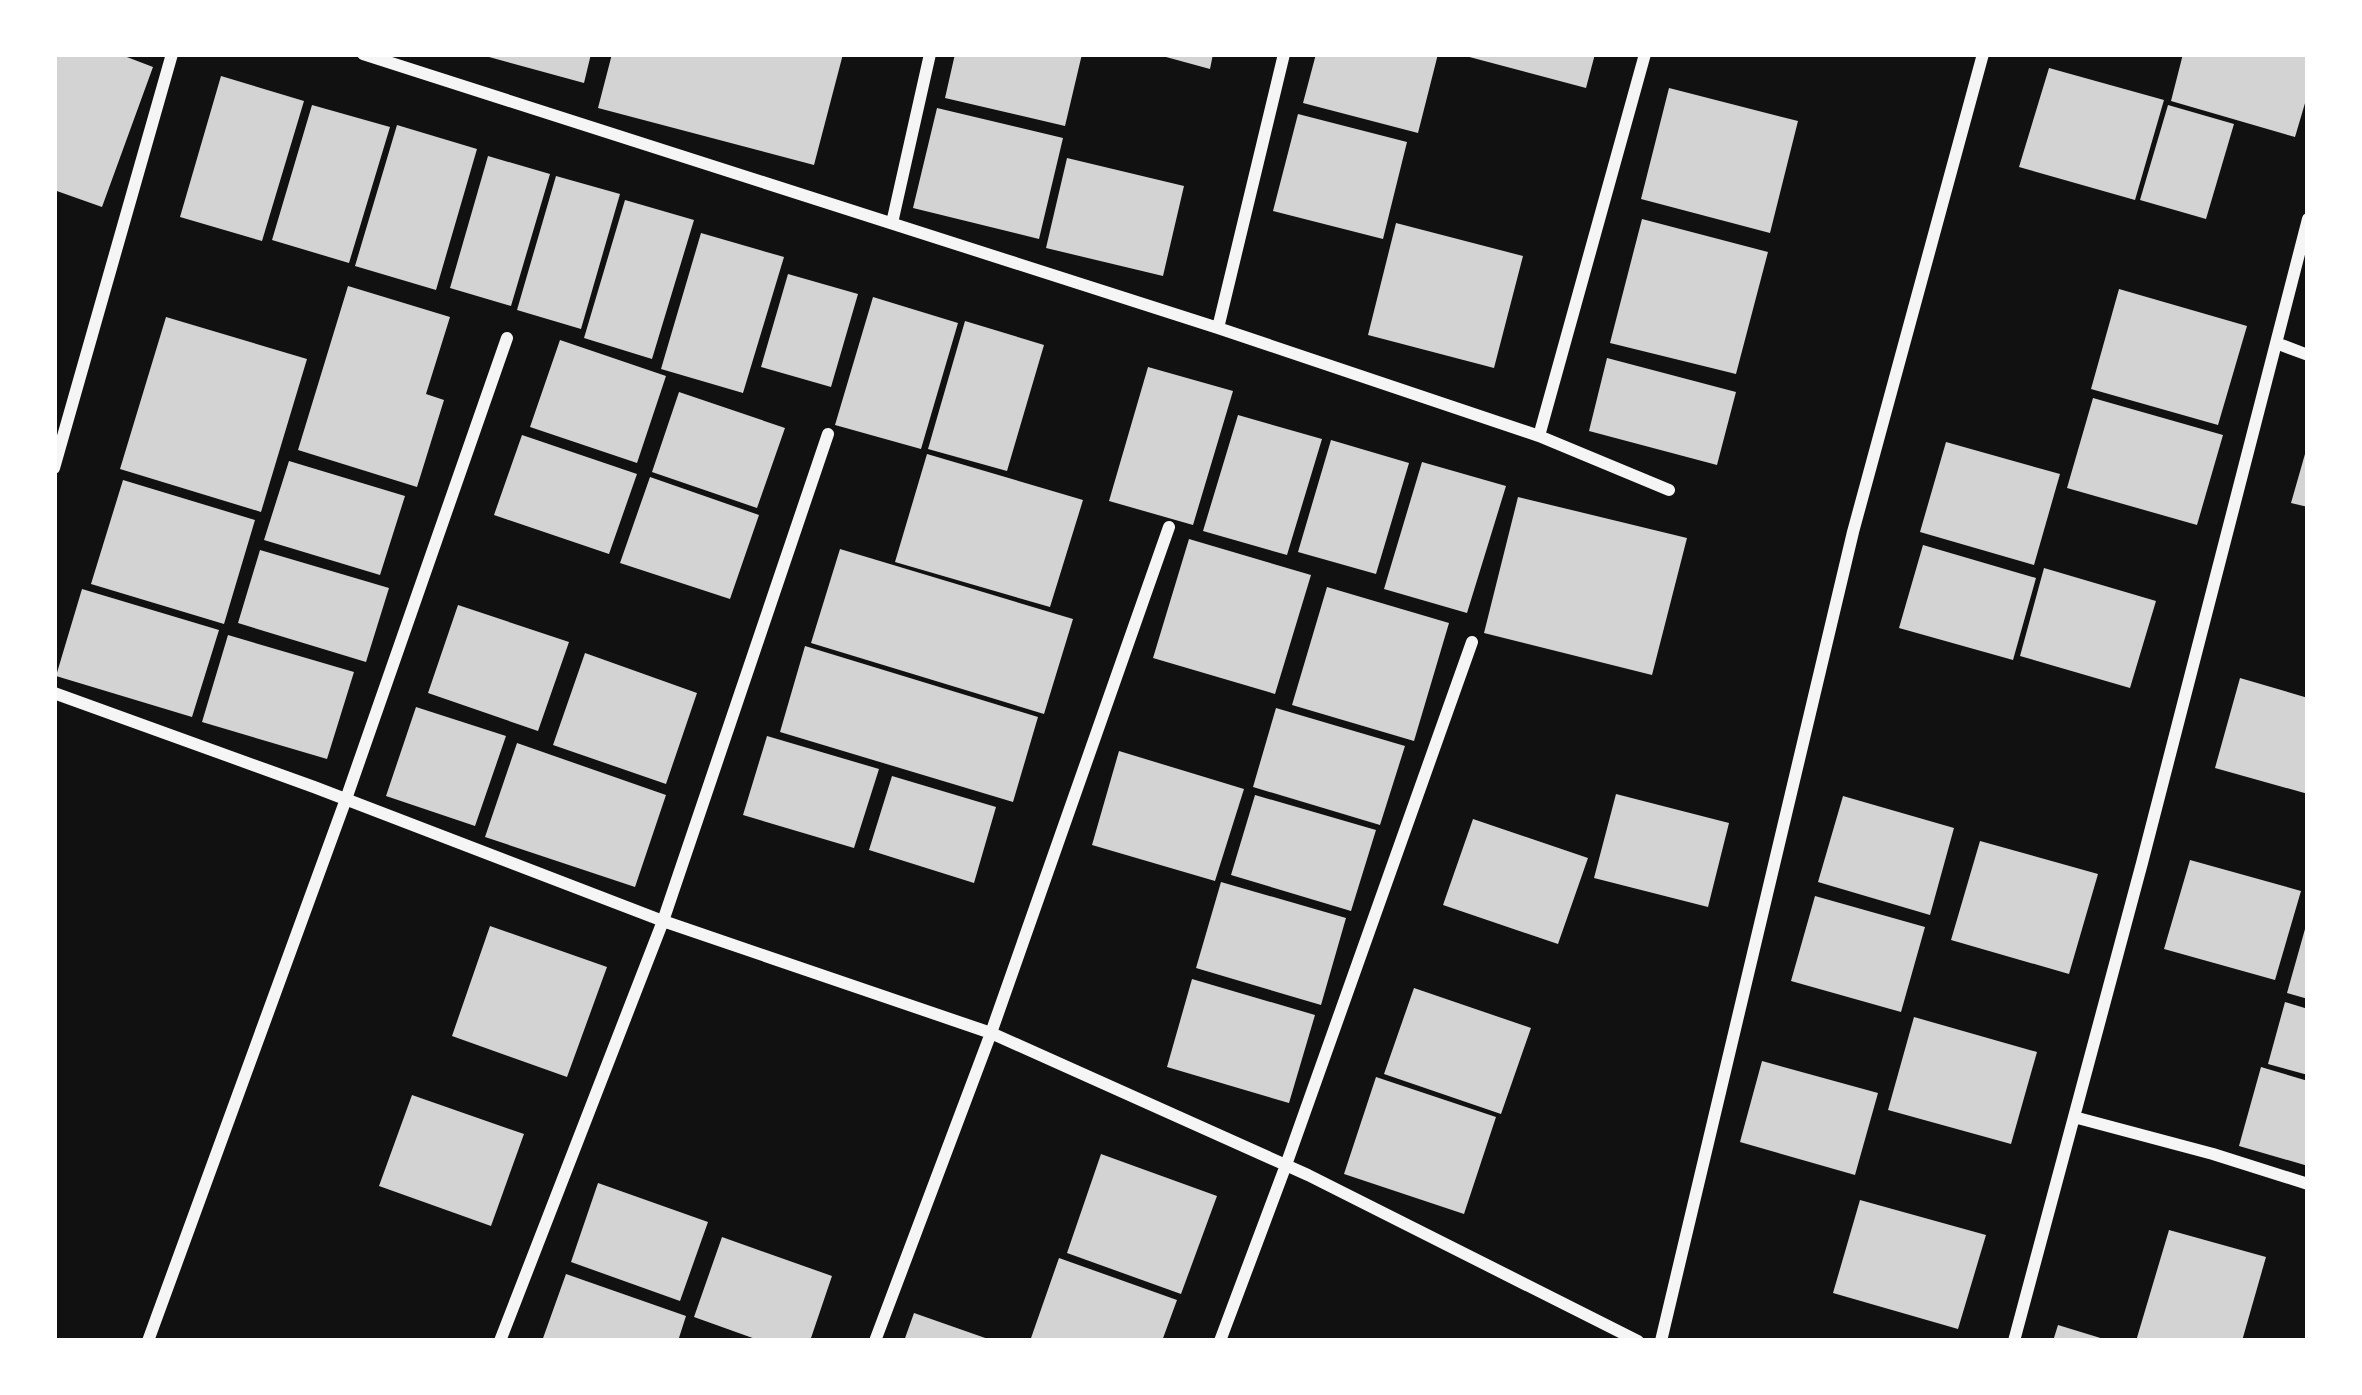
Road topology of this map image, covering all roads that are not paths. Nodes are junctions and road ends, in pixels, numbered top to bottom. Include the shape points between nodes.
1 (172, 54) edge
2 (363, 54) edge
3 (930, 54) edge
4 (1283, 54) edge
5 (1645, 54) edge
6 (1983, 54) edge
7 (2308, 219) edge
8 (892, 223) junction
9 (1218, 328) junction
10 (507, 338) dead end
11 (2276, 343) junction
12 (2308, 355) edge
13 (828, 434) dead end
14 (1539, 436) junction
15 (54, 468) edge
16 (1669, 490) dead end
17 (1169, 527) dead end
18 (1472, 642) dead end
19 (54, 693) edge
20 (346, 799) junction
21 (664, 921) junction
22 (992, 1033) junction
23 (2074, 1118) junction
24 (1286, 1166) junction
25 (2308, 1184) edge
26 (148, 1341) edge
27 (500, 1341) edge
28 (875, 1341) edge
29 (1220, 1341) edge
30 (1638, 1341) edge
31 (1661, 1341) edge
32 (2014, 1341) edge

1 - 15 street
2 - 8 street
3 - 8 street
4 - 9 street
5 - 14 street
6 - 31 street via 1853,532
7 - 11 street
8 - 9 street
9 - 14 street
10 - 20 street
11 - 12 street
11 - 23 street
13 - 21 street
14 - 16 street
17 - 22 street
18 - 24 street
19 - 20 street
20 - 21 street
20 - 26 street
21 - 22 street
21 - 27 street
22 - 24 street
22 - 28 street
23 - 25 street
23 - 32 street
24 - 29 street
24 - 30 street

